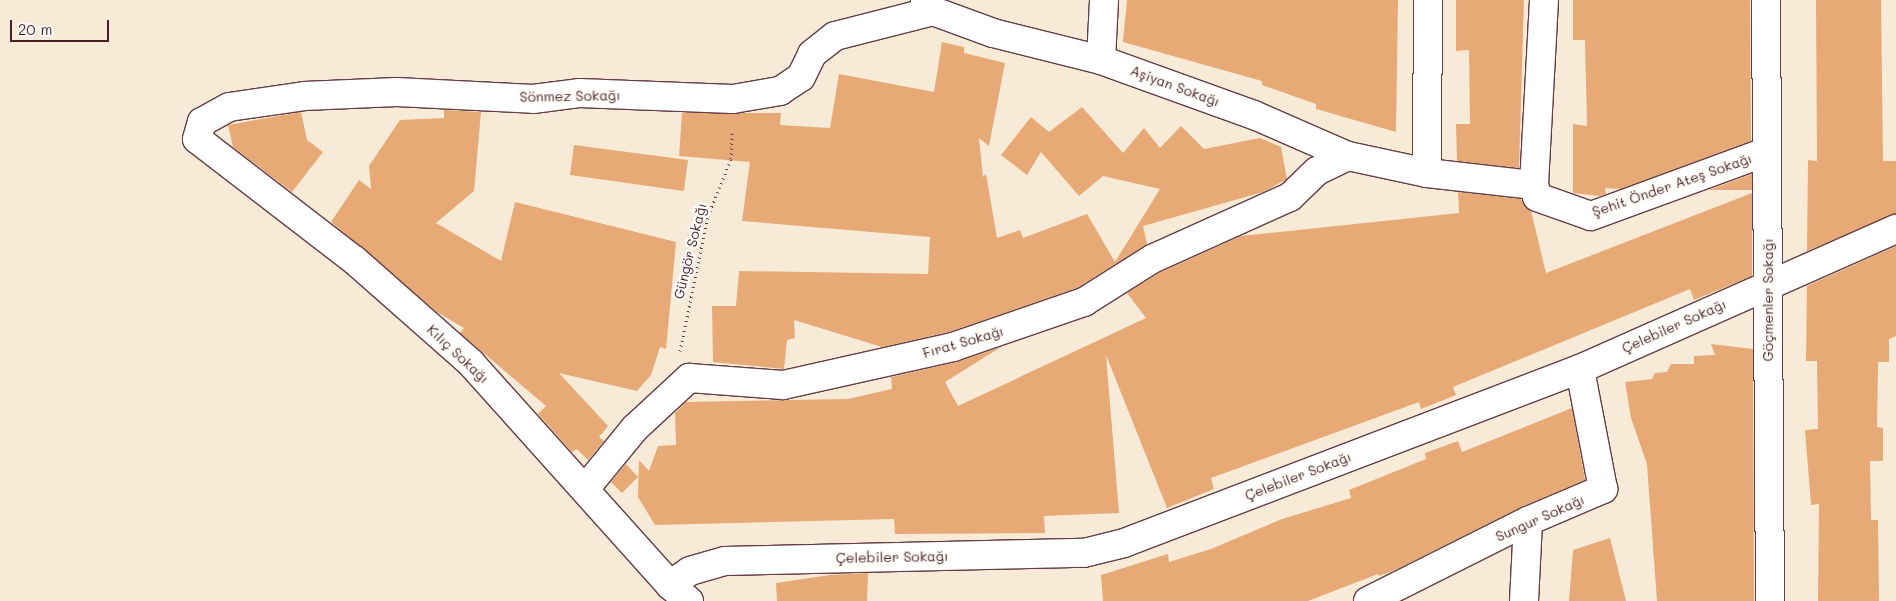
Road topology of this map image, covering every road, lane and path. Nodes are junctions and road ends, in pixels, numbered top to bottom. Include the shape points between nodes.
1 (1104, 0) edge
2 (1428, 0) edge
3 (1544, 0) edge
4 (1766, 0) edge
5 (929, 6) edge
6 (1101, 60) junction
7 (733, 99) junction
8 (197, 139) joint
9 (1766, 152) junction
10 (1348, 156) junction
11 (1427, 173) junction
12 (1534, 185) junction
13 (1896, 229) edge
14 (1768, 284) junction
15 (1580, 369) junction
16 (690, 378) junction
17 (584, 489) junction
18 (1528, 522) junction
19 (682, 596) edge
20 (1368, 601) edge
21 (1524, 601) edge
22 (1770, 601) edge

1 - 6 street
2 - 11 street
3 - 12 street
4 - 9 street, Göçmenler Sokağı
5 - 6 street, Aşiyan Sokağı via 993,33
5 - 7 street, Sönmez Sokağı via 835,36 812,54 801,76 780,91
6 - 10 street, Aşiyan Sokağı via 1254,114
7 - 8 street, Sönmez Sokağı via 579,93 533,99 397,92 304,96 229,107 202,122
7 - 16 path, Güngör Sokağı via 731,159 708,216 679,346
8 - 17 street, Kılıç Sokağı via 354,260 471,364
9 - 12 street, Şehit Önder Ateş Sokağı via 1591,216 1537,197
9 - 14 street, Göçmenler Sokağı
10 - 11 street, Aşiyan Sokağı
10 - 16 street, Fırat Sokağı via 1317,171 1290,197 1152,258 1084,302 953,347 783,384
11 - 12 street, Aşiyan Sokağı
13 - 14 street, Çelebiler Sokağı
14 - 15 street, Çelebiler Sokağı
14 - 22 street, Göçmenler Sokağı
15 - 18 street, Sungur Sokağı via 1603,490
15 - 19 street, Çelebiler Sokağı via 1124,543 1084,553 725,561 690,571
16 - 17 street via 635,428
17 - 19 street, Kılıç Sokağı
18 - 20 street, Sungur Sokağı
18 - 21 street

